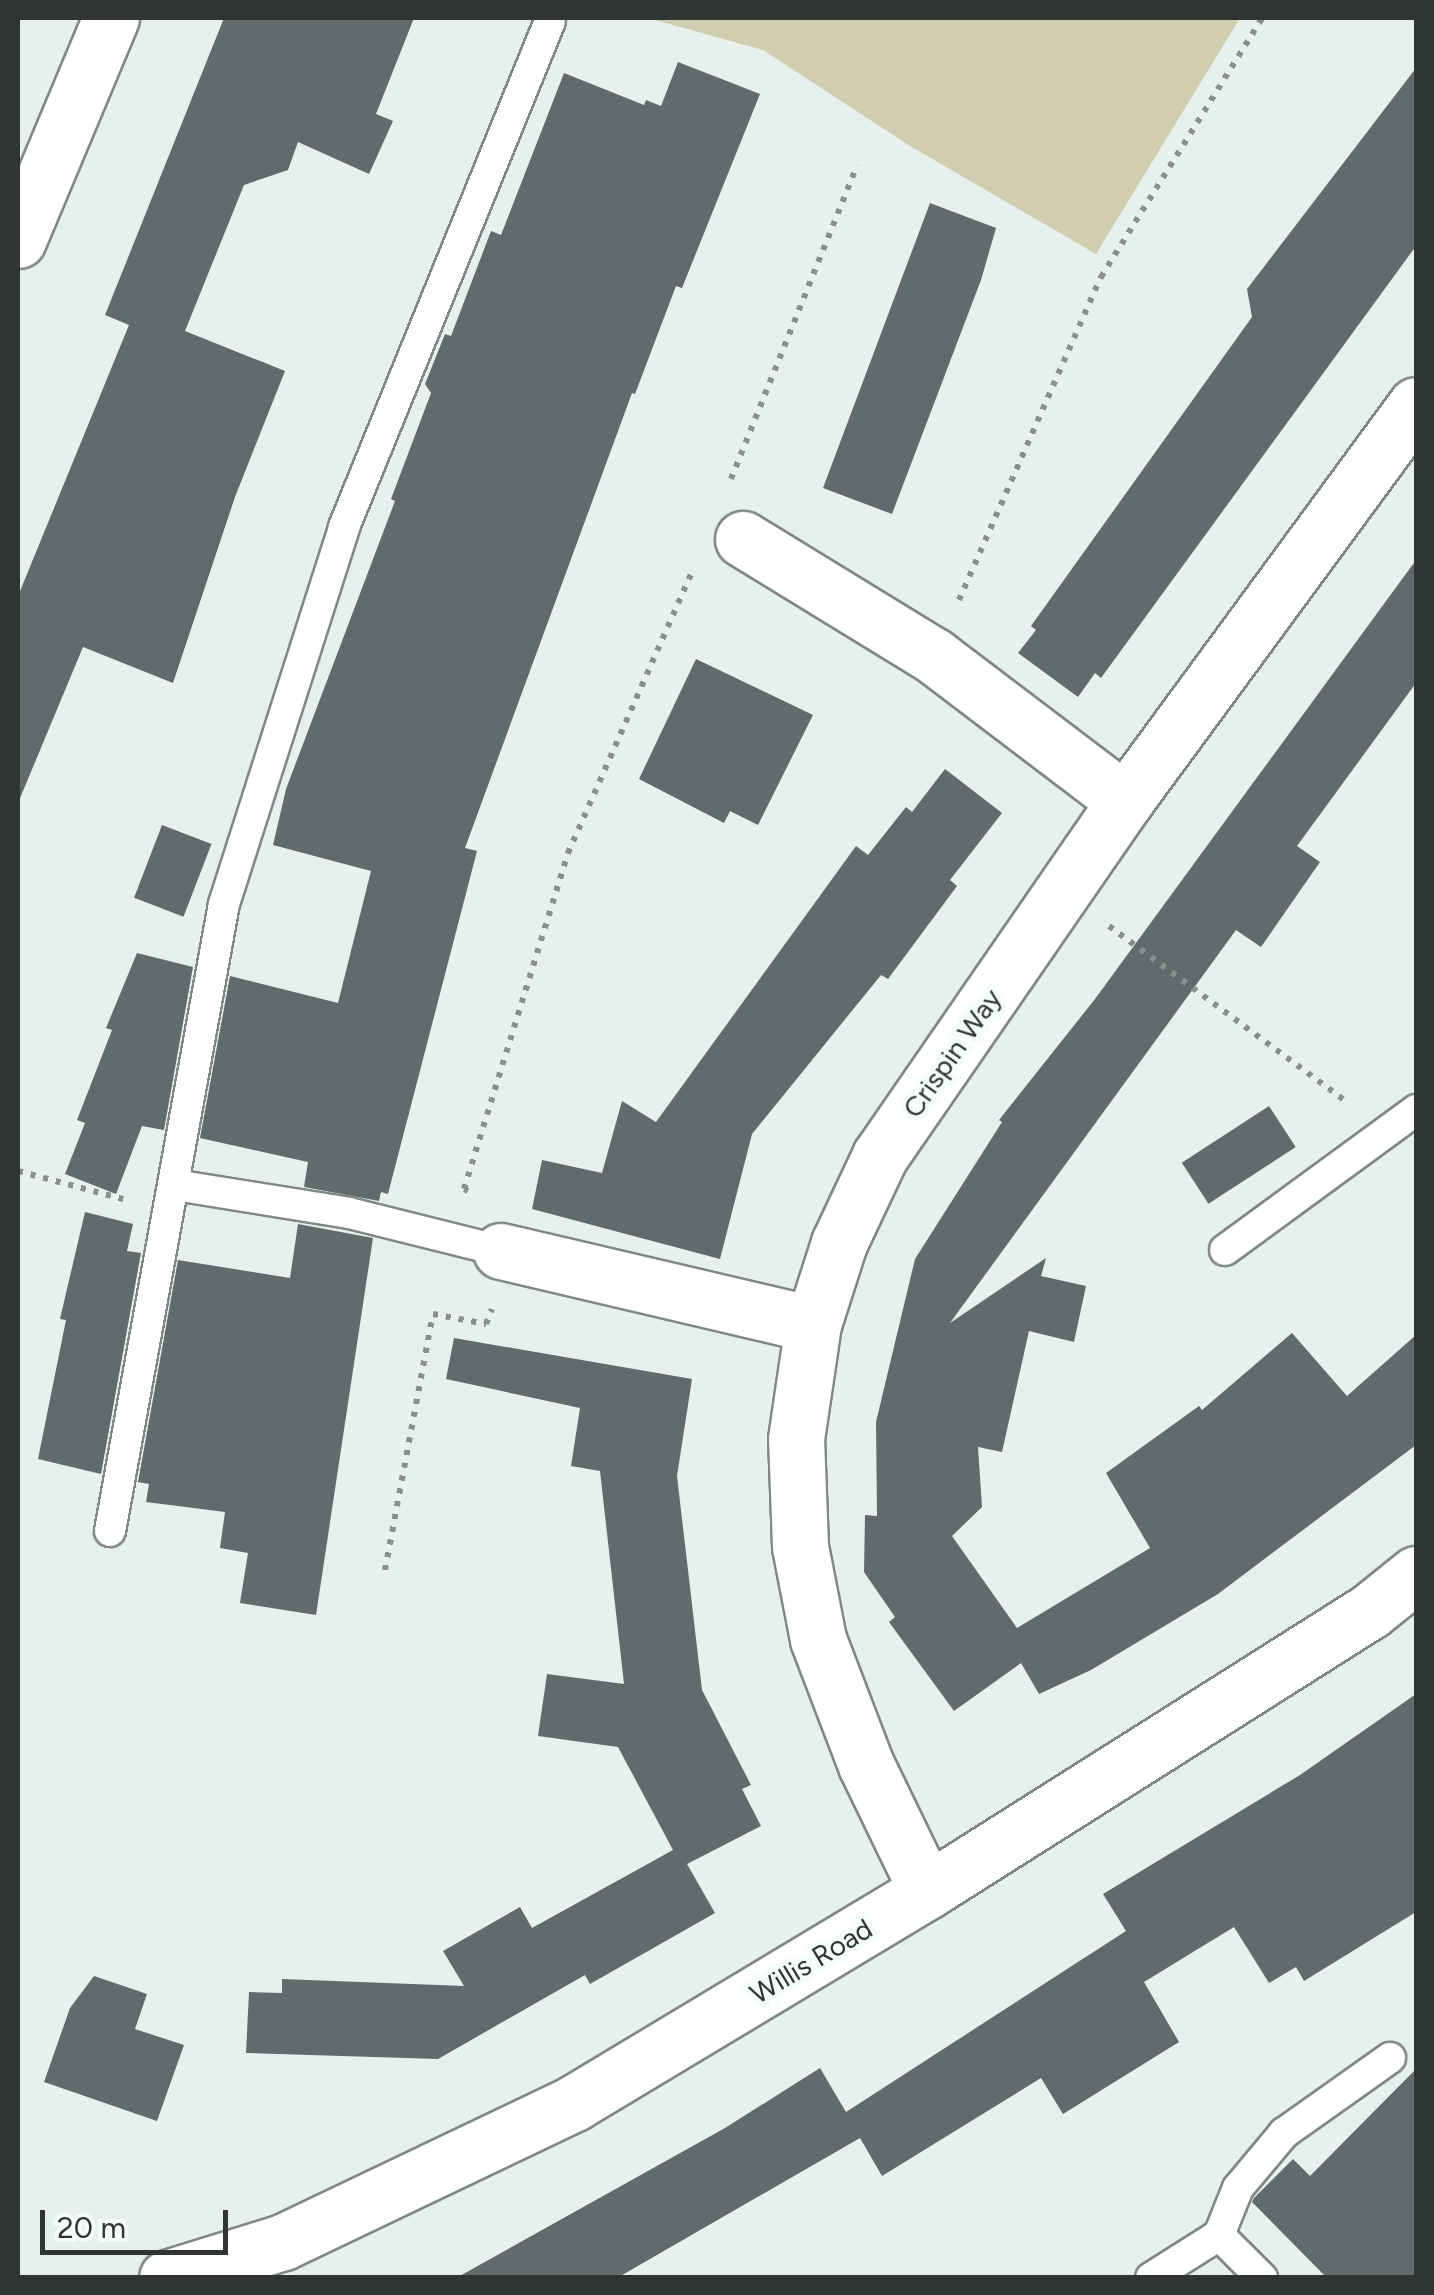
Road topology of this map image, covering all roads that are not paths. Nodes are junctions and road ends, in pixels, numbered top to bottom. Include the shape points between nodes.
1 (111, 18) edge
2 (550, 21) dead end
3 (18, 240) edge
4 (1416, 405) edge
5 (722, 531) road end
6 (1125, 801) junction
7 (1416, 1110) edge
8 (171, 1198) junction
9 (1226, 1250) dead end
10 (509, 1253) joint
11 (813, 1324) junction
12 (110, 1531) dead end
13 (1416, 1574) edge
14 (927, 1891) junction
15 (1390, 2058) dead end
16 (1219, 2235) junction
17 (167, 2278) edge
18 (1151, 2278) edge
19 (1262, 2278) edge

1 - 3 street
2 - 8 lane via 344,527 224,904
4 - 6 street, Crispin Way
5 - 6 street via 934,656
6 - 11 street, Crispin Way via 880,1156 839,1244
7 - 9 lane
8 - 10 lane via 349,1213
8 - 12 lane
10 - 11 street
11 - 14 street, Crispin Way via 796,1438 800,1546 815,1620 866,1765
13 - 14 street, Willis Road via 1370,1611
14 - 17 street, Willis Road via 574,2103 283,2242
15 - 16 lane via 1284,2132 1238,2188
16 - 18 lane
16 - 19 lane

